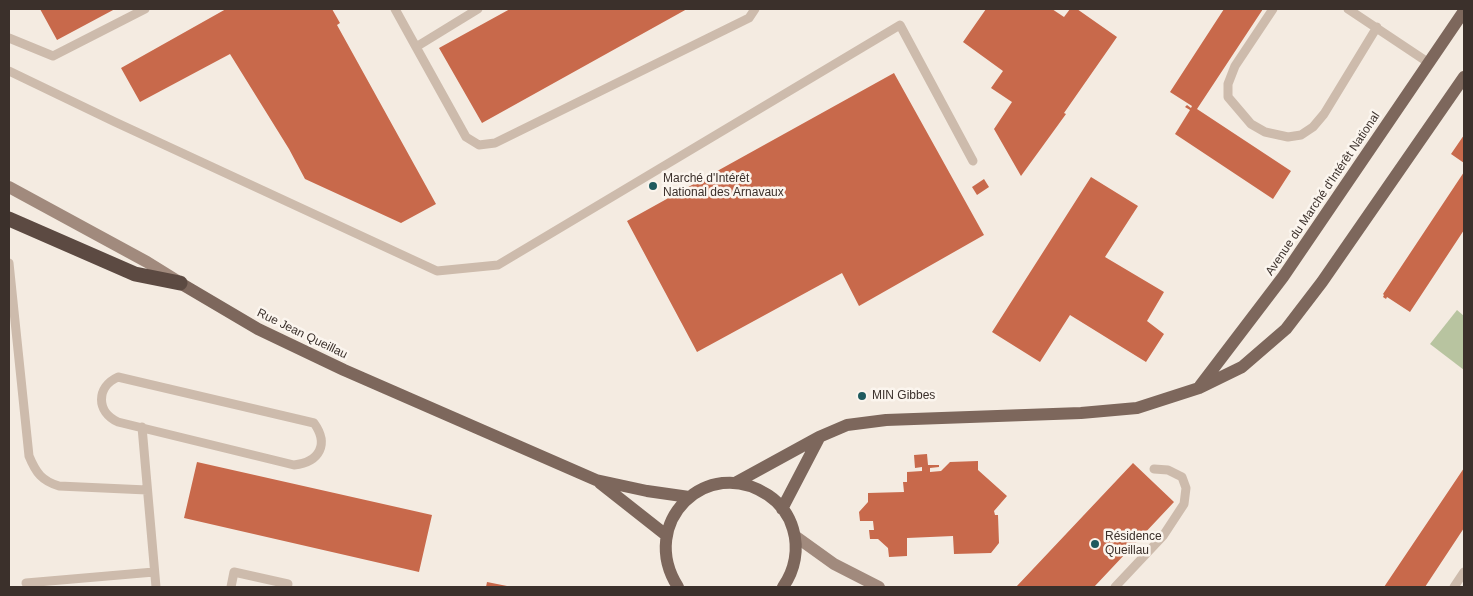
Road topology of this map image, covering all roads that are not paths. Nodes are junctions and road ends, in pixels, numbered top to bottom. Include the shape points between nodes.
1 (145, 9) edge
2 (395, 9) edge
3 (478, 9) edge
4 (755, 9) edge
5 (1273, 9) edge
6 (1348, 9) edge
7 (1464, 11) edge
8 (1377, 28) junction
9 (9, 38) edge
10 (416, 47) junction
11 (1429, 63) junction
12 (9, 70) edge
13 (1464, 77) edge
14 (973, 161) dead end
15 (9, 187) edge
16 (9, 219) edge
17 (9, 263) edge
18 (180, 283) junction
19 (1199, 388) junction
20 (142, 427) junction
21 (820, 437) junction
22 (1154, 469) dead end
23 (596, 480) junction
24 (735, 483) junction
25 (147, 490) junction
26 (690, 497) junction
27 (782, 508) junction
28 (666, 536) junction
29 (795, 536) junction
30 (154, 572) junction
31 (1464, 572) edge
32 (26, 583) dead end
33 (674, 584) edge
34 (156, 587) edge
35 (231, 587) edge
36 (287, 587) edge
37 (783, 587) edge
38 (879, 587) edge
39 (1114, 587) edge
40 (1454, 587) edge

1 - 9 lane via 53,56
2 - 10 lane
3 - 10 lane
4 - 10 lane via 749,18 495,143 479,145 466,138
5 - 8 lane via 1235,66 1228,84 1228,97 1251,124 1265,132 1288,137 1301,135 1324,114
6 - 8 lane
7 - 11 main road, Avenue du Marché d'Intérêt National
8 - 11 lane
11 - 19 main road, Avenue du Marché d'Intérêt National via 1284,277
12 - 14 lane via 437,271 498,265 900,25
13 - 19 main road via 1286,329 1242,367
15 - 18 main road, Rue Jean Queillau
16 - 18 highway via 135,274
17 - 25 lane via 29,456 34,467 47,483 59,486
18 - 23 main road, Rue Jean Queillau via 258,328 344,370
19 - 21 main road via 1137,408 886,420 847,425
20 - 20 lane via 294,465 314,458 322,442 314,423 305,420 118,377 111,380 102,395 106,413 118,422
20 - 25 lane
21 - 24 main road
21 - 27 main road
22 - 39 lane via 1168,470 1182,478 1186,488 1184,504 1163,536
23 - 26 main road, Rue Jean Queillau
23 - 28 main road, Rue Jean Queillau
24 - 26 main road via 711,486
24 - 27 main road via 761,491
25 - 30 lane
26 - 28 main road via 674,514
27 - 29 main road
28 - 33 main road via 665,557
29 - 37 main road via 795,560
29 - 38 main road via 834,564
30 - 32 lane
30 - 34 lane
31 - 40 lane
35 - 36 lane via 234,572 288,584

